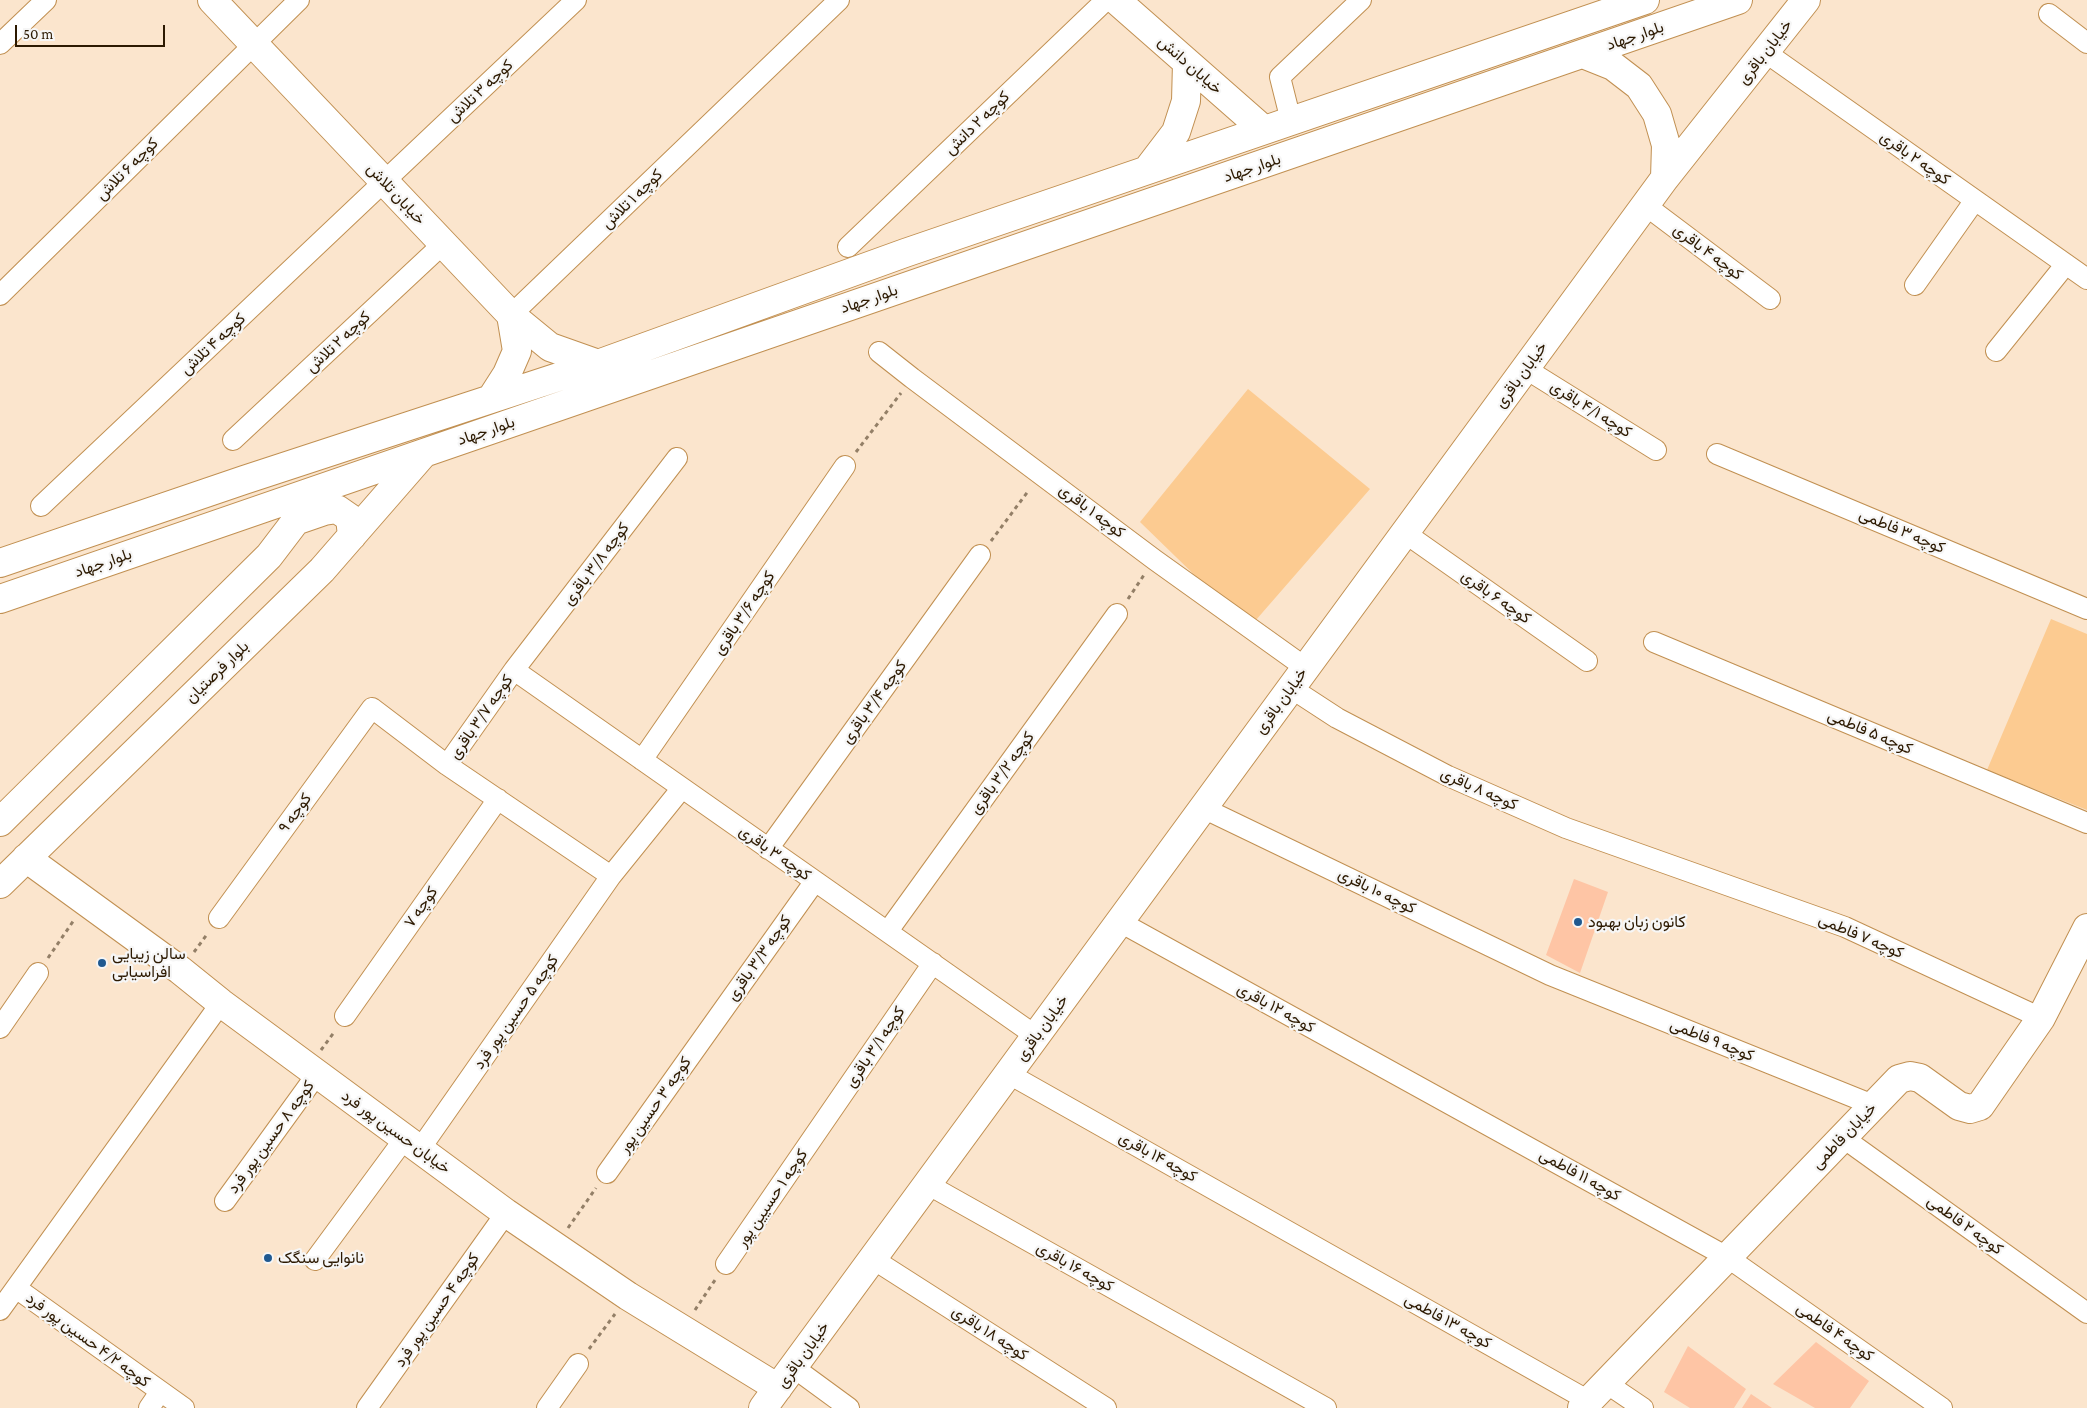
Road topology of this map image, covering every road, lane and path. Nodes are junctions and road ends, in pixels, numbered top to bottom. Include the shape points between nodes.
1 (46, 0) edge
2 (212, 0) edge
3 (299, 0) edge
4 (576, 0) edge
5 (838, 0) edge
6 (1106, 0) edge
7 (1116, 0) edge
8 (1360, 0) edge
9 (1646, 0) edge
10 (1738, 0) edge
11 (1806, 0) edge
12 (2049, 14) dead end
13 (2087, 43) edge
14 (0, 44) edge
15 (253, 44) junction
16 (1765, 52) junction
17 (1583, 54) junction
18 (1187, 63) junction
19 (1291, 121) junction
20 (1264, 130) junction
21 (1147, 170) junction
22 (1665, 178) junction
23 (384, 182) junction
24 (1974, 200) junction
25 (1645, 205) junction
26 (444, 244) junction
27 (848, 246) dead end
28 (2066, 264) junction
29 (2087, 279) edge
30 (1915, 285) dead end
31 (0, 295) edge
32 (1770, 299) dead end
33 (511, 315) junction
34 (1996, 351) dead end
35 (880, 352) dead end
36 (598, 364) junction
37 (1526, 369) junction
38 (912, 378) junction
39 (491, 399) junction
40 (233, 440) dead end
41 (1656, 450) dead end
42 (425, 453) junction
43 (1717, 454) dead end
44 (677, 458) dead end
45 (845, 466) joint
46 (1041, 473) junction
47 (320, 489) junction
48 (41, 506) dead end
49 (154, 511) junction
50 (295, 521) junction
51 (1405, 533) junction
52 (352, 536) junction
53 (164, 542) junction
54 (980, 555) joint
55 (1155, 560) junction
56 (0, 563) edge
57 (0, 599) edge
58 (2087, 609) edge
59 (1117, 614) joint
60 (1654, 642) dead end
61 (1587, 661) dead end
62 (514, 670) junction
63 (1298, 678) junction
64 (642, 760) junction
65 (447, 765) junction
66 (682, 788) junction
67 (498, 799) junction
68 (1203, 808) junction
69 (0, 822) edge
70 (2087, 823) edge
71 (768, 849) junction
72 (26, 858) junction
73 (1677, 866) joint
74 (612, 876) junction
75 (814, 881) junction
76 (0, 884) edge
77 (86, 903) junction
78 (219, 918) joint
79 (1120, 922) junction
80 (2087, 928) edge
81 (888, 931) junction
82 (933, 963) junction
83 (180, 970) junction
84 (38, 973) joint
85 (1550, 975) joint
86 (221, 1003) junction
87 (345, 1016) joint
88 (2041, 1018) junction
89 (0, 1028) edge
90 (704, 1036) joint
91 (1036, 1036) junction
92 (313, 1071) junction
93 (1009, 1074) junction
94 (1432, 1094) joint
95 (1874, 1105) junction
96 (818, 1131) joint
97 (1842, 1137) junction
98 (413, 1143) junction
99 (607, 1173) joint
100 (927, 1184) junction
101 (225, 1201) dead end
102 (506, 1213) junction
103 (1306, 1241) joint
104 (556, 1245) junction
105 (1727, 1257) junction
106 (873, 1259) junction
107 (315, 1260) dead end
108 (726, 1264) joint
109 (16, 1288) junction
110 (628, 1296) junction
111 (0, 1310) edge
112 (2087, 1313) edge
113 (682, 1330) junction
114 (578, 1364) joint
115 (778, 1388) edge
116 (160, 1392) junction
117 (1592, 1397) edge
118 (149, 1408) edge
119 (184, 1408) edge
120 (367, 1408) edge
121 (547, 1408) edge
122 (849, 1408) edge
123 (1106, 1408) edge
124 (1326, 1408) edge
125 (1643, 1408) edge
126 (1942, 1408) edge

1 - 14 street
2 - 15 street, خیابان تلاش
3 - 15 street, کوچه ۶ تلاش
4 - 23 street, کوچه ۳ تلاش
5 - 33 street, کوچه ۱ تلاش
6 - 27 street, کوچه ۲ دانش
7 - 18 street, خیابان دانش
8 - 19 street via 1280,77
9 - 19 street, بلوار جهاد
10 - 17 street, بلوار جهاد
11 - 16 street, خیابان باقری
12 - 13 street
15 - 23 street, خیابان تلاش
15 - 31 street, کوچه ۶ تلاش
16 - 22 street, خیابان باقری
16 - 24 street, کوچه ۲ باقری
17 - 22 street via 1613,66 1639,86 1657,114 1666,145
17 - 42 street, بلوار جهاد
18 - 20 street, خیابان دانش
18 - 21 street via 1186,102 1176,132
19 - 20 street, بلوار جهاد
20 - 21 street, بلوار جهاد
21 - 36 street, بلوار جهاد
22 - 25 street, خیابان باقری
23 - 26 street, خیابان تلاش
23 - 48 street, کوچه ۴ تلاش
24 - 28 street, کوچه ۲ باقری
24 - 30 street
25 - 32 street, کوچه ۴ باقری
25 - 37 street, خیابان باقری
26 - 33 street, خیابان تلاش
26 - 40 street, کوچه ۲ تلاش
28 - 29 street, کوچه ۲ باقری
28 - 34 street
33 - 36 street, خیابان تلاش via 550,348
33 - 39 street via 517,351
35 - 38 street, کوچه ۱ باقری
36 - 39 street, بلوار جهاد
37 - 41 street, کوچه ۴/۱ باقری
37 - 51 street, خیابان باقری
38 - 45 path
38 - 46 street, کوچه ۱ باقری
39 - 49 street, بلوار جهاد
42 - 47 street, بلوار جهاد
42 - 52 street, بلوار فرصتیان
43 - 58 street, کوچه ۳ فاطمی
44 - 62 street, کوچه ۳/۸ باقری
45 - 64 street, کوچه ۳/۶ باقری
46 - 54 path
46 - 55 street, کوچه ۱ باقری
47 - 50 street
47 - 53 street, بلوار جهاد
49 - 53 street
49 - 56 street, بلوار جهاد
50 - 52 street via 337,509 350,518
50 - 69 street via 269,556
51 - 61 street, کوچه ۶ باقری
51 - 63 street, خیابان باقری
52 - 72 street, بلوار فرصتیان
53 - 57 street, بلوار جهاد
54 - 71 street, کوچه ۳/۴ باقری
55 - 59 path
55 - 63 street, کوچه ۱ باقری
59 - 81 street, کوچه ۳/۲ باقری
60 - 70 street, کوچه ۵ فاطمی
62 - 64 street, کوچه ۳ باقری
62 - 65 street, کوچه ۳/۷ باقری
63 - 68 street, خیابان باقری
63 - 73 street, کوچه ۸ باقری via 1337,718 1448,776 1566,828
64 - 66 street, کوچه ۳ باقری
65 - 67 street
65 - 78 street, کوچه ۹ via 372,708
66 - 71 street, کوچه ۳ باقری
66 - 74 street, کوچه ۵ حسین پور فرد
67 - 74 street
67 - 87 street, کوچه ۷
68 - 79 street, خیابان باقری
68 - 85 street, کوچه ۱۰ باقری
71 - 75 street, کوچه ۳ باقری
72 - 76 street, بلوار فرصتیان
72 - 77 street, خیابان حسین پور فرد
73 - 88 street, کوچه ۷ فاطمی via 1845,927
74 - 98 street, کوچه ۵ حسین پور فرد
75 - 81 street, کوچه ۳ باقری
75 - 90 street, کوچه ۳/۳ باقری
77 - 83 street, خیابان حسین پور فرد
77 - 84 path
78 - 83 path
79 - 91 street, خیابان باقری
79 - 94 street, کوچه ۱۲ باقری
80 - 88 street, خیابان فاطمی
81 - 82 street, کوچه ۳ باقری
82 - 91 street, کوچه ۳ باقری
82 - 96 street, کوچه ۳/۱ باقری
83 - 86 street, خیابان حسین پور فرد
84 - 89 street
85 - 95 street, کوچه ۹ فاطمی
86 - 92 street, خیابان حسین پور فرد
86 - 109 street
87 - 92 path
88 - 95 street, خیابان فاطمی via 1980,1106 1970,1109 1959,1106 1920,1078 1910,1076 1899,1079
90 - 99 street, کوچه ۳ حسین پور
91 - 93 street, خیابان باقری
92 - 98 street, خیابان حسین پور فرد
92 - 101 street, کوچه ۸ حسین پور فرد
93 - 100 street, خیابان باقری
93 - 103 street, کوچه ۱۴ باقری
94 - 105 street, کوچه ۱۱ فاطمی
95 - 97 street, خیابان فاطمی
96 - 108 street, کوچه ۱ حسیین پور
97 - 105 street, خیابان فاطمی
97 - 112 street, کوچه ۲ فاطمی
98 - 102 street, خیابان حسین پور فرد
98 - 107 street, کوچه ۵ حسین پور فرد
99 - 104 path
100 - 106 street, خیابان باقری
100 - 124 street, کوچه ۱۶ باقری
102 - 104 street, خیابان حسین پور فرد
102 - 120 street, کوچه ۴ حسین پور فرد
103 - 117 street, کوچه ۱۳ فاطمی
104 - 110 street, خیابان حسین پور فرد
105 - 117 street, خیابان فاطمی
105 - 126 street, کوچه ۴ فاطمی
106 - 115 street, خیابان باقری
106 - 123 street, کوچه ۱۸ باقری
108 - 113 path
109 - 111 street
109 - 116 street, کوچه ۴/۲ حسین پور فرد
110 - 113 street, خیابان حسین پور فرد
110 - 114 path
113 - 115 street, خیابان حسین پور فرد
114 - 121 street
115 - 122 street
116 - 118 street
116 - 119 street, کوچه ۴/۲ حسین پور فرد
117 - 125 street, کوچه ۱۳ فاطمی

